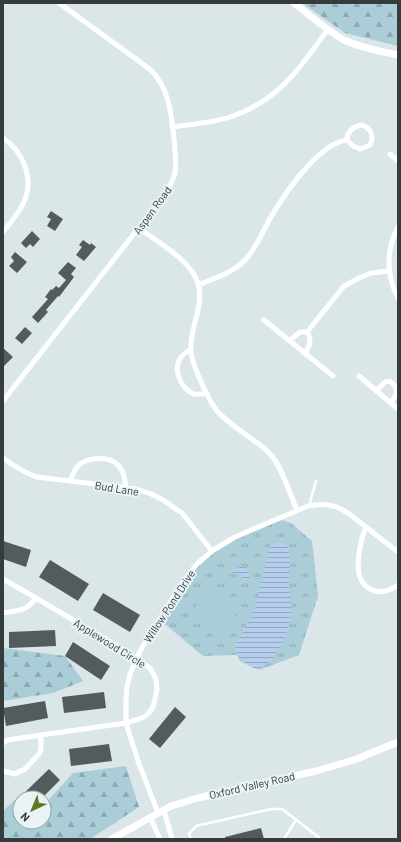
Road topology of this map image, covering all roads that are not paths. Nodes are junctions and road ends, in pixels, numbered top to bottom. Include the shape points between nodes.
1 (59, 3) edge
2 (294, 3) edge
3 (328, 29) junction
4 (398, 55) edge
5 (172, 127) junction
6 (3, 138) edge
7 (347, 140) junction
8 (390, 154) dead end
9 (398, 161) edge
10 (398, 227) edge
11 (139, 228) junction
12 (3, 232) edge
13 (389, 271) junction
14 (198, 285) junction
15 (398, 298) edge
16 (264, 320) dead end
17 (307, 332) junction
18 (289, 341) junction
19 (191, 349) junction
20 (305, 354) junction
21 (333, 376) dead end
22 (359, 376) dead end
23 (398, 378) edge
24 (394, 384) junction
25 (376, 391) junction
26 (206, 393) junction
27 (3, 401) edge
28 (391, 403) junction
29 (398, 409) edge
30 (3, 458) edge
31 (70, 481) junction
32 (316, 481) dead end
33 (126, 488) junction
34 (308, 506) junction
35 (297, 510) junction
36 (366, 527) junction
37 (212, 551) junction
38 (398, 552) edge
39 (3, 579) edge
40 (398, 585) edge
41 (36, 598) junction
42 (3, 613) edge
43 (136, 658) junction
44 (126, 722) junction
45 (41, 735) junction
46 (398, 742) edge
47 (3, 743) edge
48 (3, 772) edge
49 (161, 811) junction
50 (150, 817) junction
51 (296, 820) junction
52 (112, 839) edge
53 (160, 839) edge
54 (172, 839) edge
55 (191, 839) edge
56 (284, 839) edge
57 (321, 839) edge

1 - 5 street, Aspen Road via 151,70 161,82 168,99
2 - 3 main road
3 - 4 main road via 352,43
3 - 5 street via 290,79 257,105 232,117
5 - 11 street, Aspen Road via 176,160 172,182
6 - 12 street via 16,150 25,164 28,180 25,198
7 - 7 street via 352,129 360,125 366,126 372,134 371,142 360,150
7 - 14 street via 329,146 303,172 274,212 246,259 228,273
8 - 9 street
10 - 13 street via 392,245
11 - 14 street via 186,265
11 - 27 street, Aspen Road
13 - 15 street
13 - 17 street via 371,273 344,286
14 - 19 street via 199,308
16 - 18 street
17 - 18 street via 300,332
17 - 20 street via 310,343
18 - 20 street
19 - 26 street via 195,367
19 - 26 street via 179,360 177,368 180,380 190,392
20 - 21 street
22 - 25 street
23 - 24 street
24 - 25 street via 390,381 385,382
24 - 28 street via 397,392
25 - 28 street
26 - 35 street via 223,417 272,457
28 - 29 street
30 - 31 street, Bud Lane via 28,475
31 - 33 street, Bud Lane
31 - 33 street via 76,467 84,462 107,459 121,470
32 - 34 lane
33 - 37 street, Bud Lane via 151,494 173,506 188,520
34 - 35 street, Willow Pond Drive
34 - 36 street, Willow Pond Drive via 318,504 345,510
35 - 37 street, Willow Pond Drive via 235,537
36 - 38 street, Willow Pond Drive
36 - 40 street via 357,568 360,578 366,587 376,591 385,592
37 - 43 street, Willow Pond Drive via 180,586
39 - 41 street, Applewood Circle
41 - 42 street via 24,610
41 - 43 street, Applewood Circle
43 - 44 street, Willow Pond Drive via 127,687
43 - 44 street, Applewood Circle via 154,674 157,690 153,707 148,714
44 - 45 street, Applewood Circle
44 - 49 street, Willow Pond Drive via 136,755
45 - 47 street, Applewood Circle
45 - 48 street via 39,754 25,769 15,774
46 - 49 main road, Oxford Valley Road via 354,760 198,798
49 - 50 main road, Oxford Valley Road
49 - 54 street, Willow Pond Drive
50 - 52 main road, Oxford Valley Road
50 - 53 street
51 - 55 lane via 282,809 271,809 196,826 189,834
51 - 56 lane
51 - 57 lane

